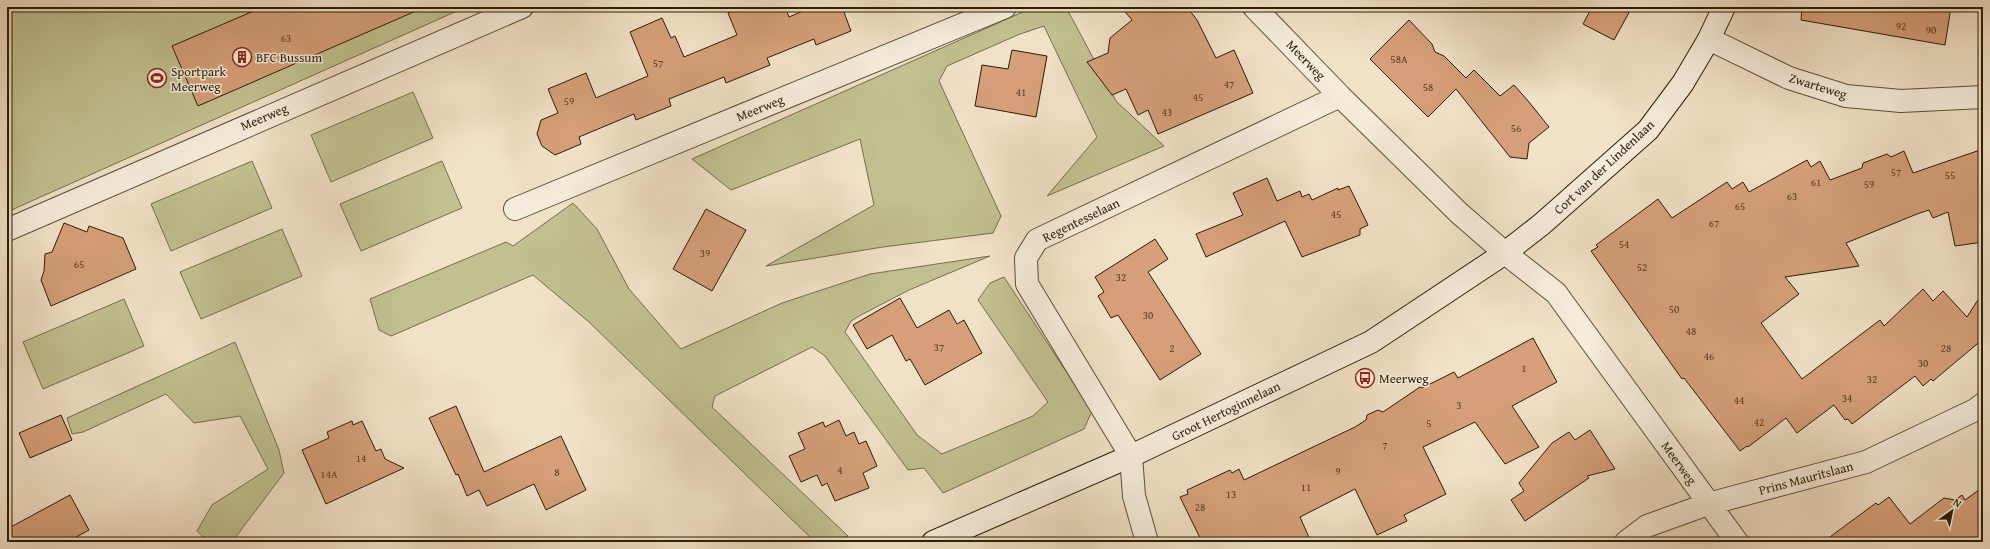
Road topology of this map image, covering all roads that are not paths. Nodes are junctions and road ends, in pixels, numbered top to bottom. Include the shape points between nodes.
1 (522, 7) edge
2 (1005, 7) edge
3 (1254, 7) edge
4 (1724, 7) edge
5 (1709, 39) junction
6 (1340, 96) junction
7 (1983, 97) edge
8 (515, 209) dead end
9 (7, 230) edge
10 (1505, 253) junction
11 (1983, 404) edge
12 (1131, 456) junction
13 (1708, 504) junction
14 (933, 542) edge
15 (1147, 542) edge
16 (1626, 542) edge
17 (1737, 542) edge

1 - 9 street, Meerweg
2 - 8 street, Meerweg
3 - 6 street, Meerweg
4 - 5 street, Cort van der Lindenlaan
5 - 7 street, Zwarteweg via 1789,78 1846,96 1901,101
5 - 10 street, Cort van der Lindenlaan via 1683,83 1648,130 1542,224
6 - 10 street, Meerweg via 1459,213
6 - 12 street, Regentesselaan via 1037,240 1026,258 1027,284
10 - 12 street, Groot Hertoginnelaan via 1371,342
10 - 13 street, Meerweg via 1556,293
11 - 13 street, Prins Mauritslaan via 1866,462
12 - 14 street, Groot Hertoginnelaan
12 - 15 street, Regentesselaan via 1134,496
13 - 16 street, Prins Mauritslaan via 1647,526
13 - 17 street, Meerweg

